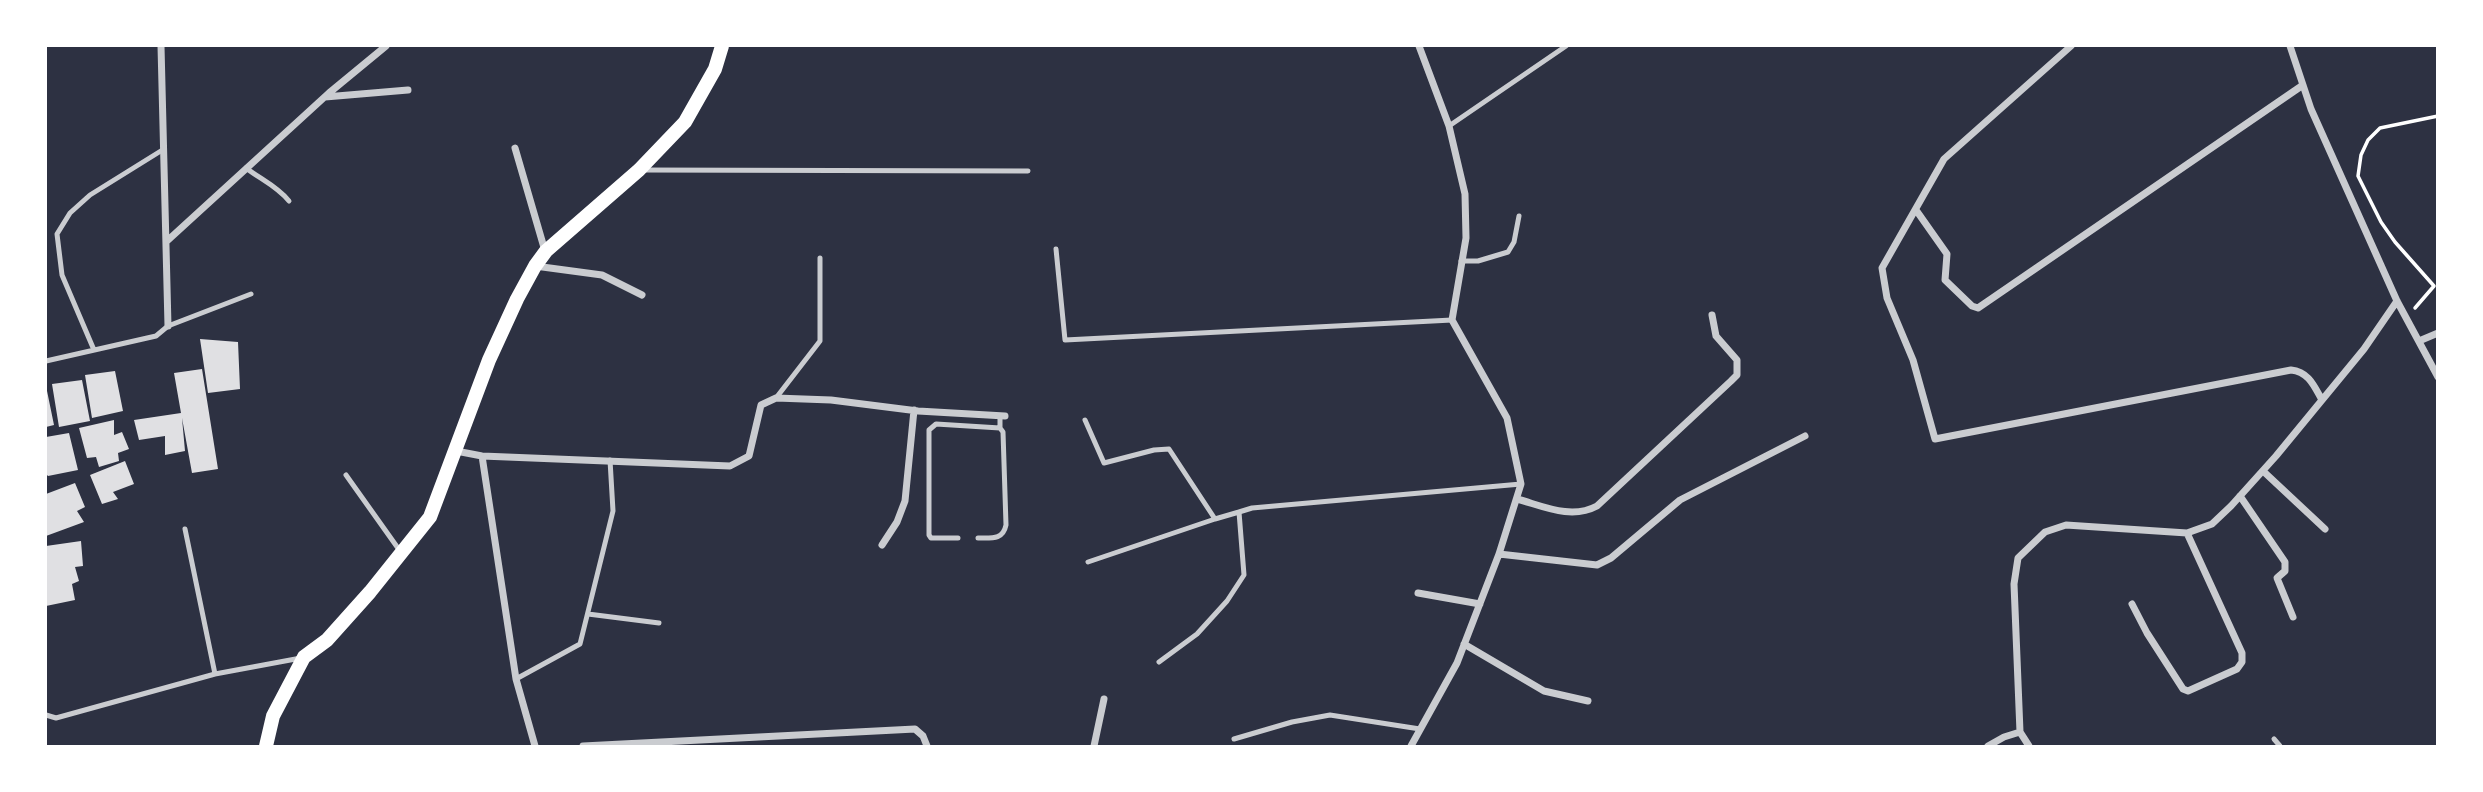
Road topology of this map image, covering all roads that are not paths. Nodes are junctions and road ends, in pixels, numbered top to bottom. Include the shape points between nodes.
1 (161, 46) edge
2 (386, 46) edge
3 (722, 46) edge
4 (1419, 46) edge
5 (1566, 46) edge
6 (2071, 46) edge
7 (2290, 46) edge
8 (2303, 85) junction
9 (408, 90) dead end
10 (324, 97) junction
11 (1449, 126) junction
12 (515, 148) dead end
13 (164, 149) junction
14 (246, 168) junction
15 (639, 170) junction
16 (1028, 172) dead end
17 (289, 201) dead end
18 (1916, 211) junction
19 (1519, 216) dead end
20 (167, 241) junction
21 (1056, 249) dead end
22 (546, 251) junction
23 (820, 258) dead end
24 (1461, 261) junction
25 (535, 266) junction
26 (251, 294) dead end
27 (642, 295) dead end
28 (2397, 301) junction
29 (1712, 315) dead end
30 (1452, 320) junction
31 (168, 326) junction
32 (2438, 333) edge
33 (2419, 341) junction
34 (94, 350) junction
35 (46, 361) edge
36 (2438, 377) edge
37 (776, 398) junction
38 (2322, 400) junction
39 (914, 410) junction
40 (1002, 416) joint
41 (1085, 420) dead end
42 (1000, 429) junction
43 (1805, 436) dead end
44 (456, 451) junction
45 (482, 456) junction
46 (610, 460) junction
47 (2263, 471) junction
48 (346, 475) dead end
49 (1521, 484) junction
50 (2240, 496) junction
51 (1517, 499) junction
52 (1239, 512) junction
53 (1215, 519) junction
54 (185, 529) dead end
55 (2325, 529) dead end
56 (2187, 533) junction
57 (958, 538) dead end
58 (978, 538) dead end
59 (882, 545) dead end
60 (401, 553) junction
61 (1499, 554) junction
62 (1088, 562) dead end
63 (1418, 593) dead end
64 (1480, 604) junction
65 (2132, 604) dead end
66 (587, 614) junction
67 (2293, 617) dead end
68 (659, 623) dead end
69 (1464, 644) junction
70 (304, 657) junction
71 (1159, 662) dead end
72 (215, 674) junction
73 (516, 680) junction
74 (1104, 699) dead end
75 (1588, 701) dead end
76 (46, 715) edge
77 (1420, 729) junction
78 (2020, 732) junction
79 (1234, 739) dead end
80 (2274, 739) dead end
81 (266, 747) edge
82 (535, 747) edge
83 (583, 747) edge
84 (926, 747) edge
85 (1094, 747) edge
86 (1411, 747) edge
87 (1988, 747) edge
88 (2029, 747) edge
89 (2280, 747) edge

1 - 13 street
2 - 10 street
3 - 15 main road via 694,110
4 - 11 street
5 - 11 lane
6 - 18 street via 1944,159
7 - 8 street
8 - 18 street via 1978,308 1945,280 1947,254
8 - 28 street
9 - 10 street
10 - 14 street
11 - 24 street via 1465,194 1466,238
12 - 22 street
13 - 20 street
13 - 34 lane via 90,195 70,213 57,234 62,275
14 - 17 lane
14 - 20 street
15 - 16 lane
15 - 22 main road
18 - 38 street via 1882,268 1883,281 1913,360 1935,439 2291,370 2309,377
19 - 24 lane via 1508,252
20 - 31 street
21 - 30 lane via 1065,340
22 - 25 main road
23 - 37 lane via 820,341
24 - 30 street
25 - 27 street via 602,275
25 - 44 main road via 489,360
26 - 31 lane
28 - 33 street
28 - 38 street
29 - 51 street via 1716,336 1737,360 1737,375 1731,381 1587,512 1575,514
30 - 49 street via 1507,418
31 - 34 lane via 156,336
32 - 33 street
33 - 36 street
34 - 35 lane
37 - 39 street
37 - 46 street via 761,405 749,456 730,466
38 - 47 street
39 - 40 street
39 - 59 street via 905,501
40 - 42 lane
41 - 53 lane via 1104,463 1169,449
42 - 57 lane via 936,424 929,430 929,535
42 - 58 lane via 1006,525 997,538
43 - 61 street via 1680,500 1597,565
44 - 45 street
44 - 60 main road via 430,517
45 - 46 street
45 - 73 street
46 - 66 lane via 613,510
47 - 50 street
47 - 55 street
48 - 60 lane
49 - 51 street
49 - 52 lane
50 - 56 street via 2212,524
50 - 67 street via 2285,562 2277,578
51 - 61 street
52 - 53 lane
52 - 71 lane via 1244,575 1197,634
53 - 62 lane
54 - 72 lane
56 - 65 street via 2242,653 2237,670 2183,690
56 - 78 street via 2066,525 2045,531 2018,558 2014,584
60 - 70 main road via 327,640
61 - 64 street
63 - 64 street
64 - 69 street
66 - 68 lane
66 - 73 lane via 580,644
69 - 75 street via 1544,691
69 - 77 street
70 - 72 lane
70 - 81 main road via 272,716
72 - 76 lane via 56,719
73 - 82 street
74 - 85 street
77 - 79 lane via 1329,715
77 - 86 street
78 - 87 street
78 - 88 street
80 - 89 lane
83 - 84 street via 915,729

